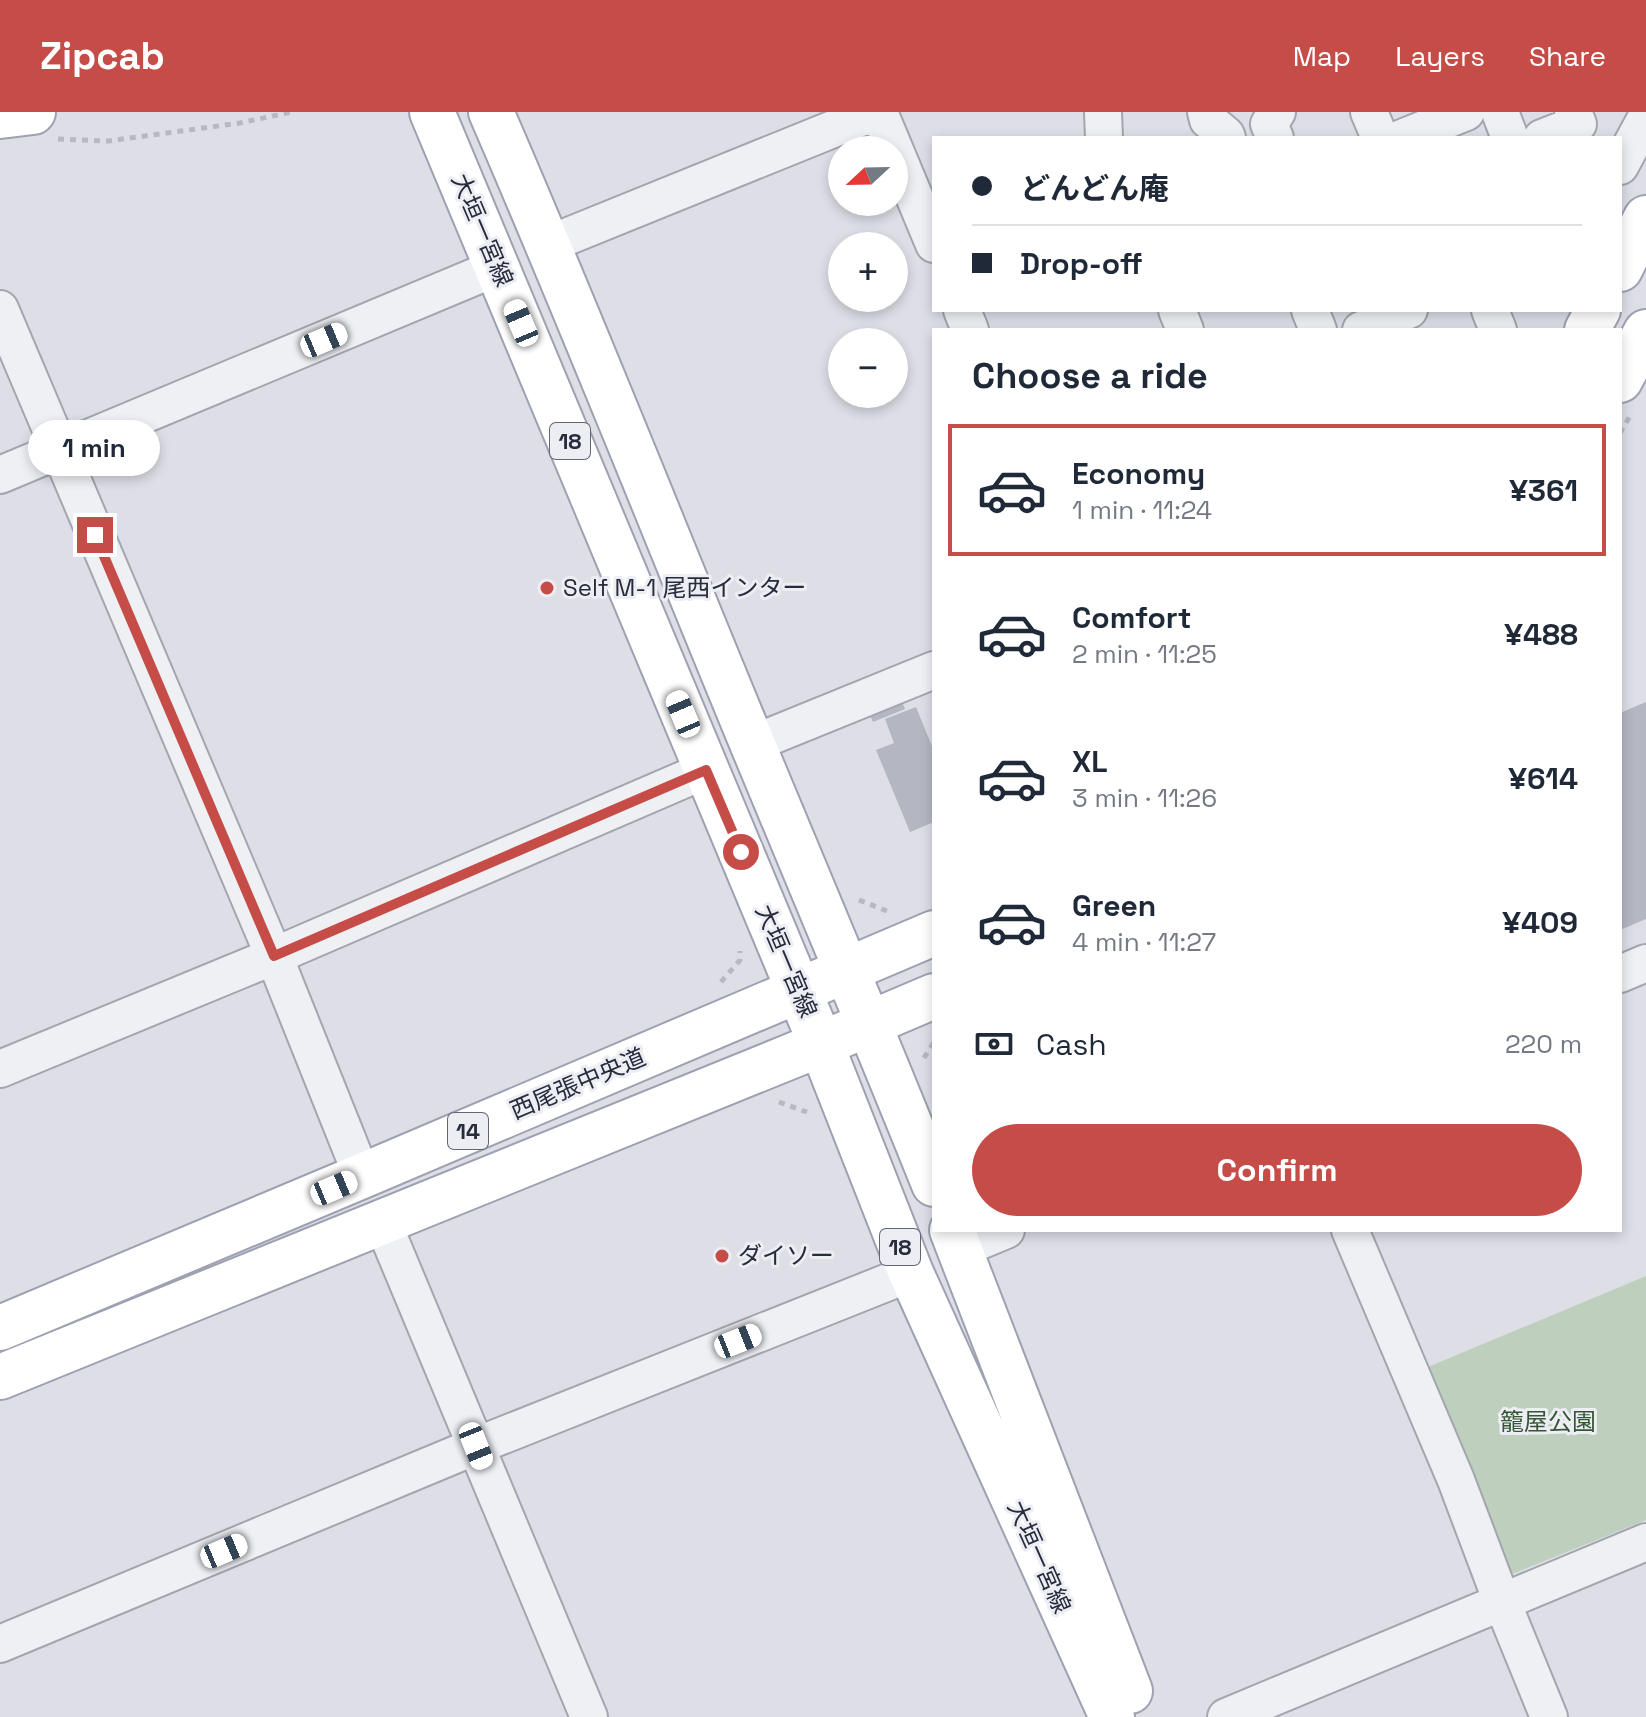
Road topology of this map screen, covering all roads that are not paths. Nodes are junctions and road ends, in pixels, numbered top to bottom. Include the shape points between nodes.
1 (432, 112) edge
2 (491, 112) edge
3 (877, 112) edge
4 (1103, 112) edge
5 (1206, 112) edge
6 (1240, 112) edge
7 (1277, 112) edge
8 (1369, 112) edge
9 (1466, 112) edge
10 (1500, 112) edge
11 (1573, 112) edge
12 (0, 116) edge
13 (1646, 118) edge
14 (43, 126) edge
15 (1104, 136) edge
16 (1226, 136) edge
17 (1250, 136) edge
18 (1274, 136) edge
19 (1379, 136) edge
20 (1407, 136) edge
21 (1509, 136) edge
22 (1547, 136) edge
23 (1622, 162) edge
24 (1646, 218) edge
25 (932, 239) edge
26 (549, 244) junction
27 (1622, 265) edge
28 (498, 267) junction
29 (0, 309) edge
30 (1402, 312) edge
31 (1364, 322) edge
32 (1646, 332) edge
33 (1622, 376) edge
34 (1646, 377) edge
35 (1622, 387) edge
36 (59, 451) junction
37 (0, 475) edge
38 (932, 671) edge
39 (752, 744) junction
40 (706, 770) junction
41 (932, 934) edge
42 (274, 956) junction
43 (1646, 963) edge
44 (848, 970) junction
45 (1622, 973) edge
46 (798, 990) junction
47 (932, 997) edge
48 (870, 1024) junction
49 (821, 1044) junction
50 (0, 1069) edge
51 (362, 1176) junction
52 (932, 1179) edge
53 (382, 1221) junction
54 (995, 1232) edge
55 (1351, 1232) edge
56 (956, 1239) edge
57 (911, 1273) junction
58 (0, 1328) edge
59 (0, 1377) edge
60 (476, 1446) junction
61 (1646, 1542) edge
62 (1502, 1602) junction
63 (0, 1644) edge
64 (589, 1717) edge
65 (1112, 1717) edge
66 (1140, 1717) edge
67 (1226, 1717) edge
68 (1549, 1717) edge

1 - 28 main road, 大垣一宮線 / 18
2 - 26 main road, 18
3 - 25 street
3 - 26 street
4 - 15 street
5 - 16 street
6 - 17 street
7 - 18 street via 1269,124
8 - 19 street
9 - 20 street
10 - 21 street
11 - 22 street via 1578,124
12 - 14 main road
13 - 23 street
24 - 27 main road
26 - 39 main road, 18
28 - 36 street
28 - 40 main road, 大垣一宮線 / 18
29 - 36 street
30 - 31 street
32 - 33 main road
34 - 35 street
36 - 37 street
36 - 42 street
38 - 39 street
39 - 44 main road, 18
40 - 42 street
40 - 46 main road, 大垣一宮線 / 18
41 - 44 main road, 西尾張中央道 / 14
42 - 50 street
42 - 51 street
43 - 45 street
44 - 46 main road, 西尾張中央道 / 14
44 - 48 main road, 18
46 - 49 main road, 大垣一宮線 / 18
46 - 51 main road, 西尾張中央道 / 14
47 - 48 main road, 14
48 - 49 main road, 14
48 - 52 main road, 18
49 - 53 main road, 14
49 - 57 main road, 大垣一宮線 / 18
51 - 58 main road, 西尾張中央道 / 14
53 - 59 main road, 14
53 - 60 street
54 - 56 street
55 - 62 street
56 - 66 main road, 大垣一宮線
57 - 60 street
57 - 65 main road, 大垣一宮線 / 18
60 - 63 street
60 - 64 street
61 - 62 street
62 - 67 street
62 - 68 street

